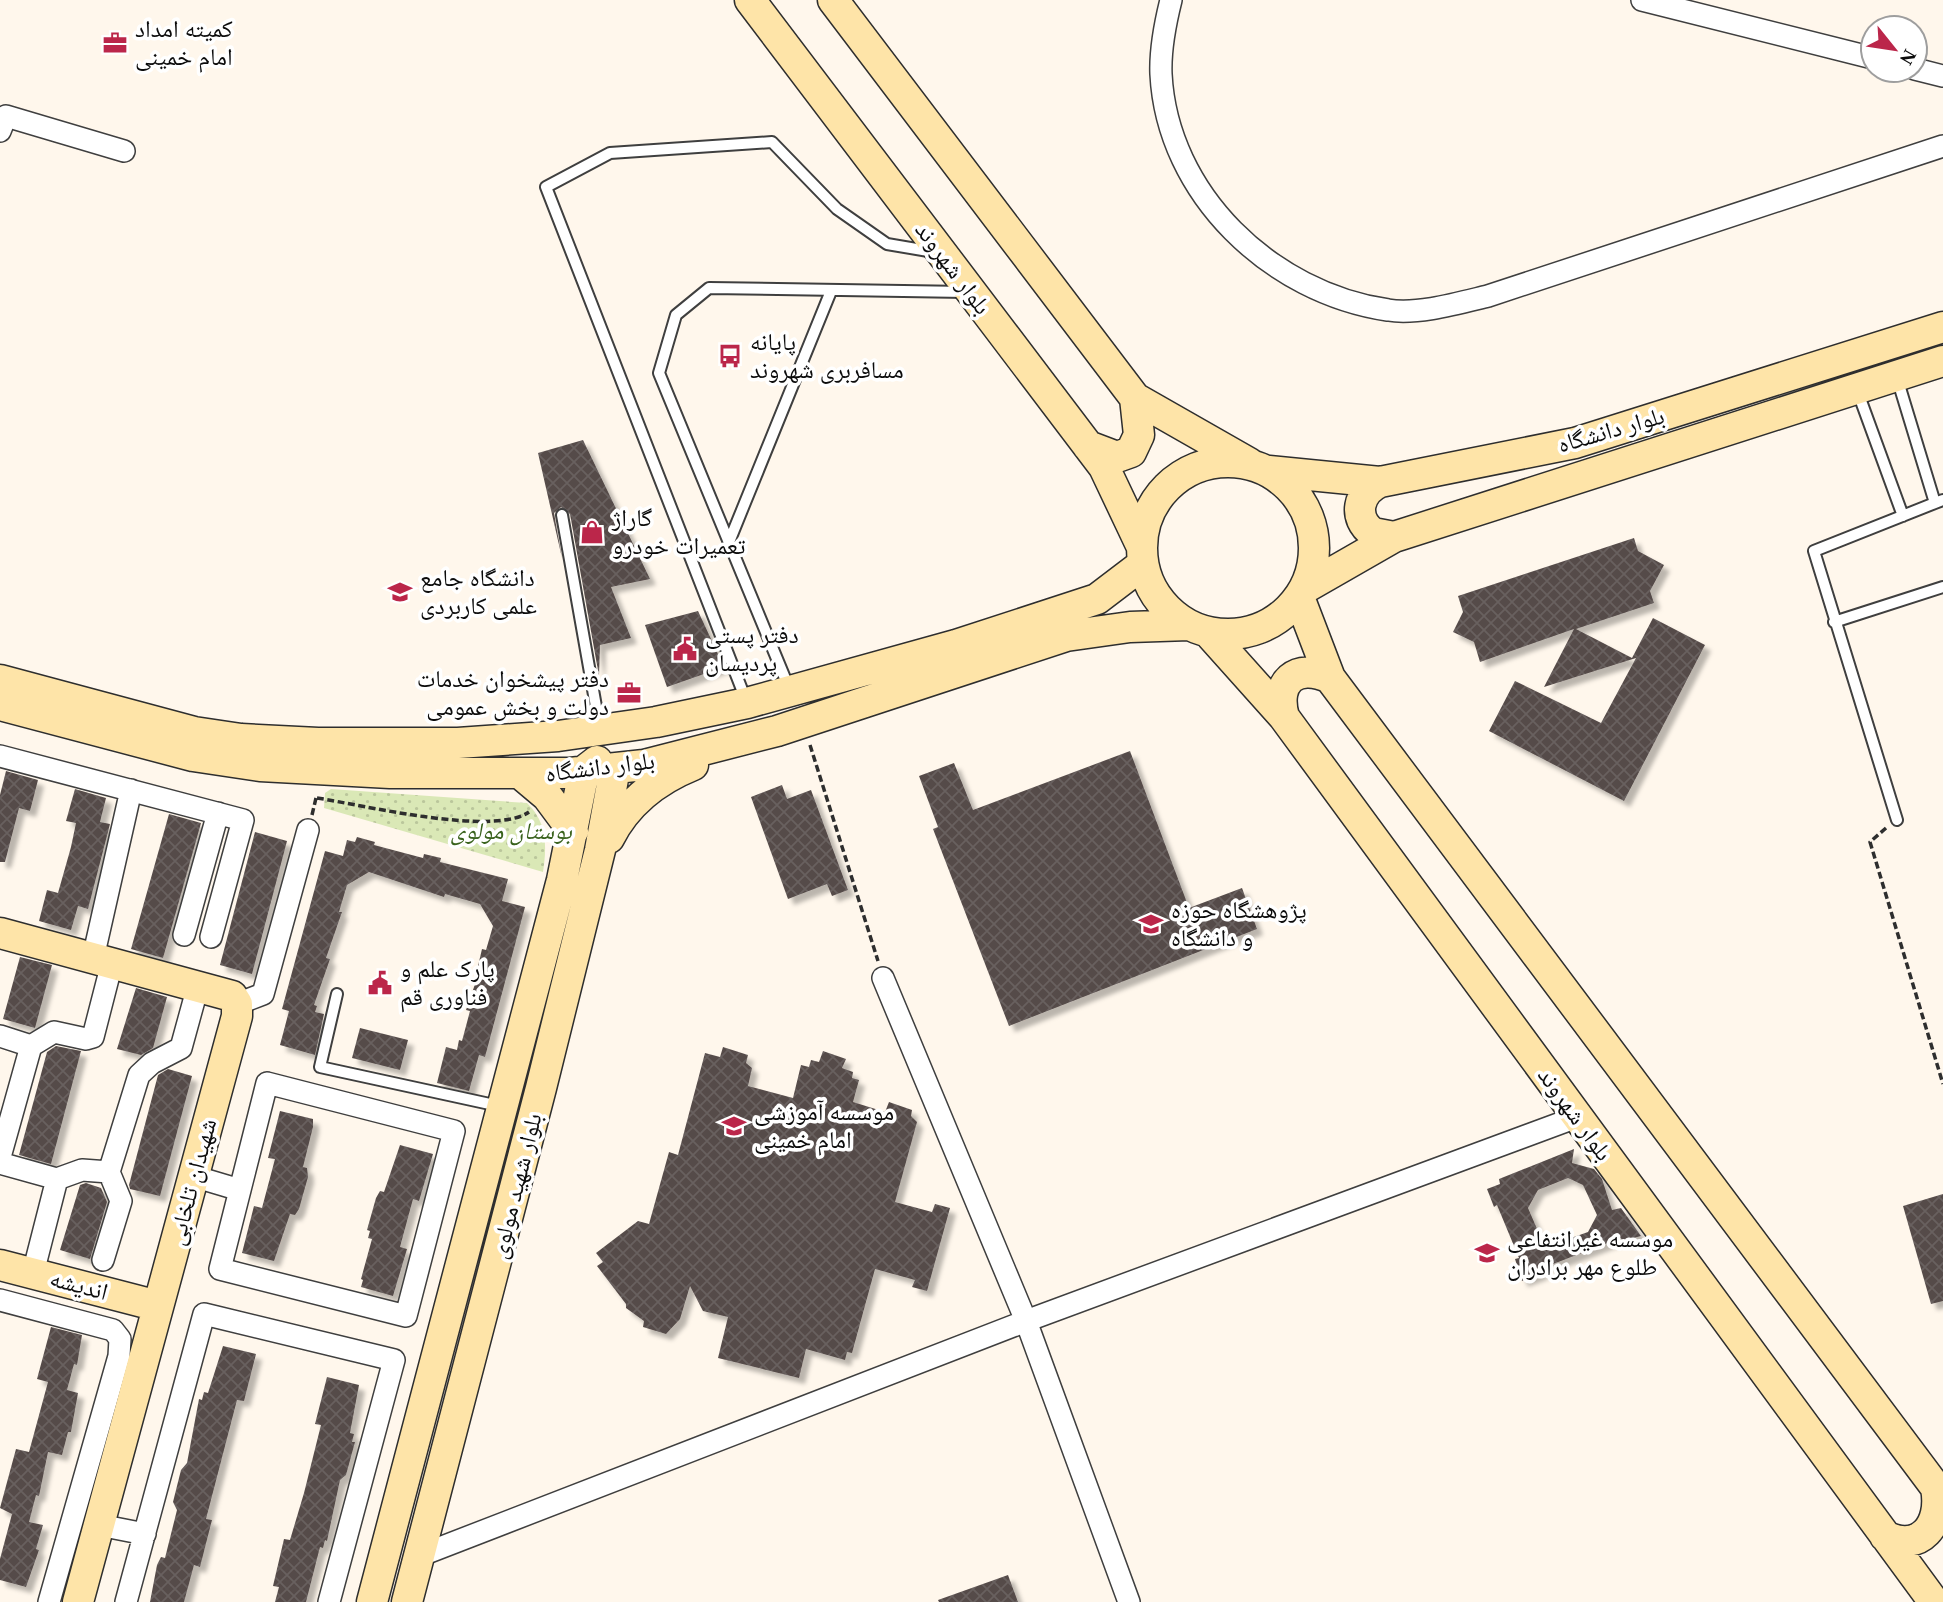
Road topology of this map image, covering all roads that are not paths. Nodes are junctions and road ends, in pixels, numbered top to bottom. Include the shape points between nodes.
1 (750, 0) edge
2 (833, 0) edge
3 (1171, 0) edge
4 (1642, 0) edge
5 (1859, 54) edge
6 (0, 131) edge
7 (1943, 146) edge
8 (124, 151) dead end
9 (942, 253) junction
10 (831, 291) junction
11 (972, 292) junction
12 (1943, 327) edge
13 (1943, 361) edge
14 (1897, 376) junction
15 (1856, 387) junction
16 (1135, 398) junction
17 (1088, 446) junction
18 (1259, 467) junction
19 (1380, 482) junction
20 (1939, 501) edge
21 (562, 515) dead end
22 (1903, 516) junction
23 (1394, 537) junction
24 (729, 542) junction
25 (1142, 554) junction
26 (1943, 587) edge
27 (1301, 592) junction
28 (1834, 622) junction
29 (1198, 629) junction
30 (1330, 678) junction
31 (0, 680) edge
32 (790, 691) junction
33 (747, 703) junction
34 (0, 705) edge
35 (1284, 718) junction
36 (790, 727) junction
37 (0, 756) edge
38 (600, 756) junction
39 (522, 775) junction
40 (131, 790) junction
41 (608, 812) junction
42 (218, 813) junction
43 (1897, 820) road end
44 (575, 822) junction
45 (308, 830) road end
46 (600, 850) junction
47 (1, 936) edge
48 (184, 936) dead end
49 (211, 937) dead end
50 (103, 960) junction
51 (883, 978) road end
52 (198, 986) junction
53 (337, 994) dead end
54 (237, 1004) junction
55 (0, 1036) edge
56 (31, 1046) junction
57 (502, 1106) junction
58 (1577, 1117) junction
59 (0, 1157) edge
60 (0, 1163) edge
61 (109, 1172) junction
62 (193, 1176) junction
63 (57, 1180) junction
64 (240, 1190) junction
65 (103, 1260) dead end
66 (0, 1265) edge
67 (33, 1273) junction
68 (0, 1300) edge
69 (158, 1306) junction
70 (1026, 1321) junction
71 (1940, 1493) edge
72 (99, 1525) junction
73 (145, 1534) junction
74 (1885, 1536) junction
75 (419, 1556) junction
76 (49, 1602) edge
77 (78, 1602) edge
78 (126, 1602) edge
79 (329, 1602) edge
80 (372, 1602) edge
81 (407, 1602) edge
82 (1129, 1602) edge
83 (1934, 1602) edge

1 - 9 main road, بلوار شهروند
2 - 16 main road
3 - 7 street via 1161,75 1179,154 1205,197 1236,235 1274,265 1340,299 1390,311 1488,296
4 - 5 street
6 - 8 street via 6,116
9 - 11 main road, بلوار شهروند
9 - 33 lane via 887,244 837,209 772,142 610,153 546,187
10 - 11 lane
10 - 24 lane
10 - 24 lane via 709,288 676,315 659,373
11 - 17 main road, بلوار شهروند
12 - 19 main road, بلوار دانشگاه via 1575,443
13 - 14 main road, بلوار دانشگاه
14 - 15 main road, بلوار دانشگاه
14 - 20 lane
15 - 22 lane
15 - 23 main road, بلوار دانشگاه
16 - 17 main road via 1139,435 1131,452 1117,457
16 - 18 main road
17 - 25 main road, بلوار شهروند via 1104,467
18 - 19 main road, بلوار دانشگاه
18 - 25 main road via 1227,461 1185,472 1154,503 1145,523
18 - 27 main road via 1294,493 1311,522 1315,544 1312,567
19 - 23 main road via 1366,491 1360,516 1373,533
20 - 22 lane
21 - 38 lane
22 - 28 lane via 1814,551
23 - 27 main road, بلوار دانشگاه
24 - 32 lane
25 - 29 main road via 1159,600
25 - 32 main road, بلوار دانشگاه via 1097,599 956,645
26 - 28 lane
27 - 29 main road via 1280,617 1264,627 1227,635
27 - 30 main road
28 - 43 lane
29 - 35 main road, بلوار شهروند
29 - 36 main road, بلوار دانشگاه via 1130,627 1066,636
30 - 35 main road via 1315,671 1298,673 1284,684 1280,701
30 - 71 main road
31 - 38 main road, بلوار دانشگاه via 194,732 241,739 318,744 501,741
32 - 33 main road, بلوار دانشگاه
33 - 38 main road, بلوار دانشگاه via 713,710
34 - 39 main road, بلوار دانشگاه via 320,784
35 - 58 main road, بلوار شهروند
36 - 38 main road, بلوار دانشگاه via 643,765
36 - 46 main road via 677,771 644,792
37 - 40 street
38 - 39 main road, بلوار دانشگاه
38 - 41 main road, بلوار شهید مولوی
38 - 44 main road, بلوار شهید مولوی
39 - 44 main road
40 - 42 street
40 - 50 street
41 - 44 main road via 592,805
41 - 46 main road, بلوار شهید مولوی
42 - 48 street
42 - 49 street via 243,820
44 - 57 main road, بلوار شهید مولوی
45 - 54 street via 263,994
46 - 75 main road, بلوار شهید مولوی
47 - 50 main road
50 - 52 main road
50 - 56 street via 93,1037 54,1032
51 - 70 street
52 - 54 main road via 233,996
52 - 61 street via 181,1048 139,1075
53 - 57 lane via 320,1067
54 - 62 main road, شهیدان تلخابی
55 - 56 street
56 - 59 street
57 - 80 main road, بلوار شهید مولوی
58 - 70 street
58 - 74 main road, بلوار شهروند
60 - 63 street
61 - 63 street via 82,1170
61 - 65 street via 121,1201
62 - 64 street
62 - 69 main road, شهیدان تلخابی
63 - 67 street
64 - 64 street via 267,1083 454,1131 406,1316 220,1269
66 - 67 main road, انديشه
67 - 69 main road, انديشه
68 - 76 street via 113,1330 120,1339
69 - 72 main road, شهیدان تلخابی
70 - 75 street
70 - 82 street
71 - 74 main road via 1941,1512 1930,1533 1908,1543
72 - 73 street
72 - 77 main road, شهیدان تلخابی
73 - 78 street
73 - 79 street via 204,1314 394,1360
74 - 83 main road, بلوار شهروند
75 - 81 main road, بلوار شهید مولوی

